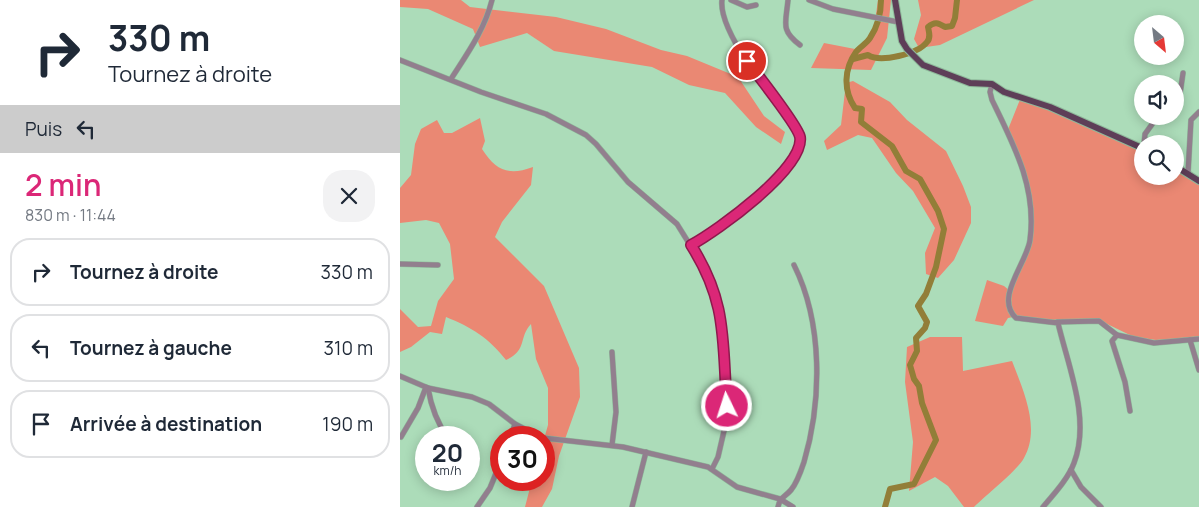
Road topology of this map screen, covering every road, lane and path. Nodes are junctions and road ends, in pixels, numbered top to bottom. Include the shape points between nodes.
1 (492, 0) edge
2 (722, 0) edge
3 (732, 0) edge
4 (788, 0) edge
5 (810, 0) edge
6 (896, 0) edge
7 (756, 5) dead end
8 (898, 22) junction
9 (800, 45) dead end
10 (400, 60) edge
11 (451, 80) junction
12 (992, 84) junction
13 (1199, 112) edge
14 (1134, 144) edge
15 (1184, 171) edge
16 (1188, 173) junction
17 (1199, 181) edge
18 (691, 245) junction
19 (400, 264) edge
20 (438, 265) dead end
21 (794, 265) dead end
22 (1057, 322) junction
23 (1117, 335) junction
24 (1199, 339) edge
25 (1190, 340) junction
26 (612, 352) dead end
27 (1199, 370) edge
28 (400, 376) edge
29 (427, 388) junction
30 (1130, 411) dead end
31 (515, 424) joint
32 (440, 426) edge
33 (519, 426) edge
34 (401, 437) edge
35 (555, 439) edge
36 (612, 445) junction
37 (646, 452) junction
38 (712, 469) junction
39 (1071, 470) junction
40 (490, 487) edge
41 (780, 499) junction
42 (477, 507) edge
43 (632, 507) edge
44 (778, 507) edge
45 (793, 507) edge
46 (1042, 507) edge
47 (1101, 507) edge

1 - 11 street via 478,35
2 - 18 street via 721,14 740,52 795,126 800,139 799,148 788,166 730,221
3 - 7 street via 747,7
4 - 9 street via 786,30 790,38
5 - 8 street via 833,9
6 - 8 main road
8 - 12 main road via 900,36 923,65 970,83
10 - 11 street
11 - 18 street via 546,114 586,135 628,182 671,217
12 - 14 main road via 1004,92 1050,107
12 - 22 street via 992,100 1023,166 1031,213 1028,251 1010,287 1008,307 1016,318
13 - 16 street via 1191,120
15 - 16 main road
16 - 17 main road
18 - 38 street via 715,289 722,326 727,418
19 - 20 street
21 - 41 street via 809,305 817,377 804,462 791,491
22 - 23 street via 1099,321
22 - 39 street via 1078,412 1078,443
23 - 25 street via 1154,343
23 - 30 street via 1112,340
24 - 25 street
25 - 27 street
26 - 36 street via 616,412
28 - 29 street
29 - 31 street via 472,397 501,412
29 - 32 street
29 - 34 street
31 - 33 street
35 - 36 street
36 - 37 street
37 - 38 street
37 - 43 street
38 - 41 street via 737,488
39 - 46 street
39 - 47 street via 1081,487
40 - 42 street
41 - 44 street
41 - 45 street

